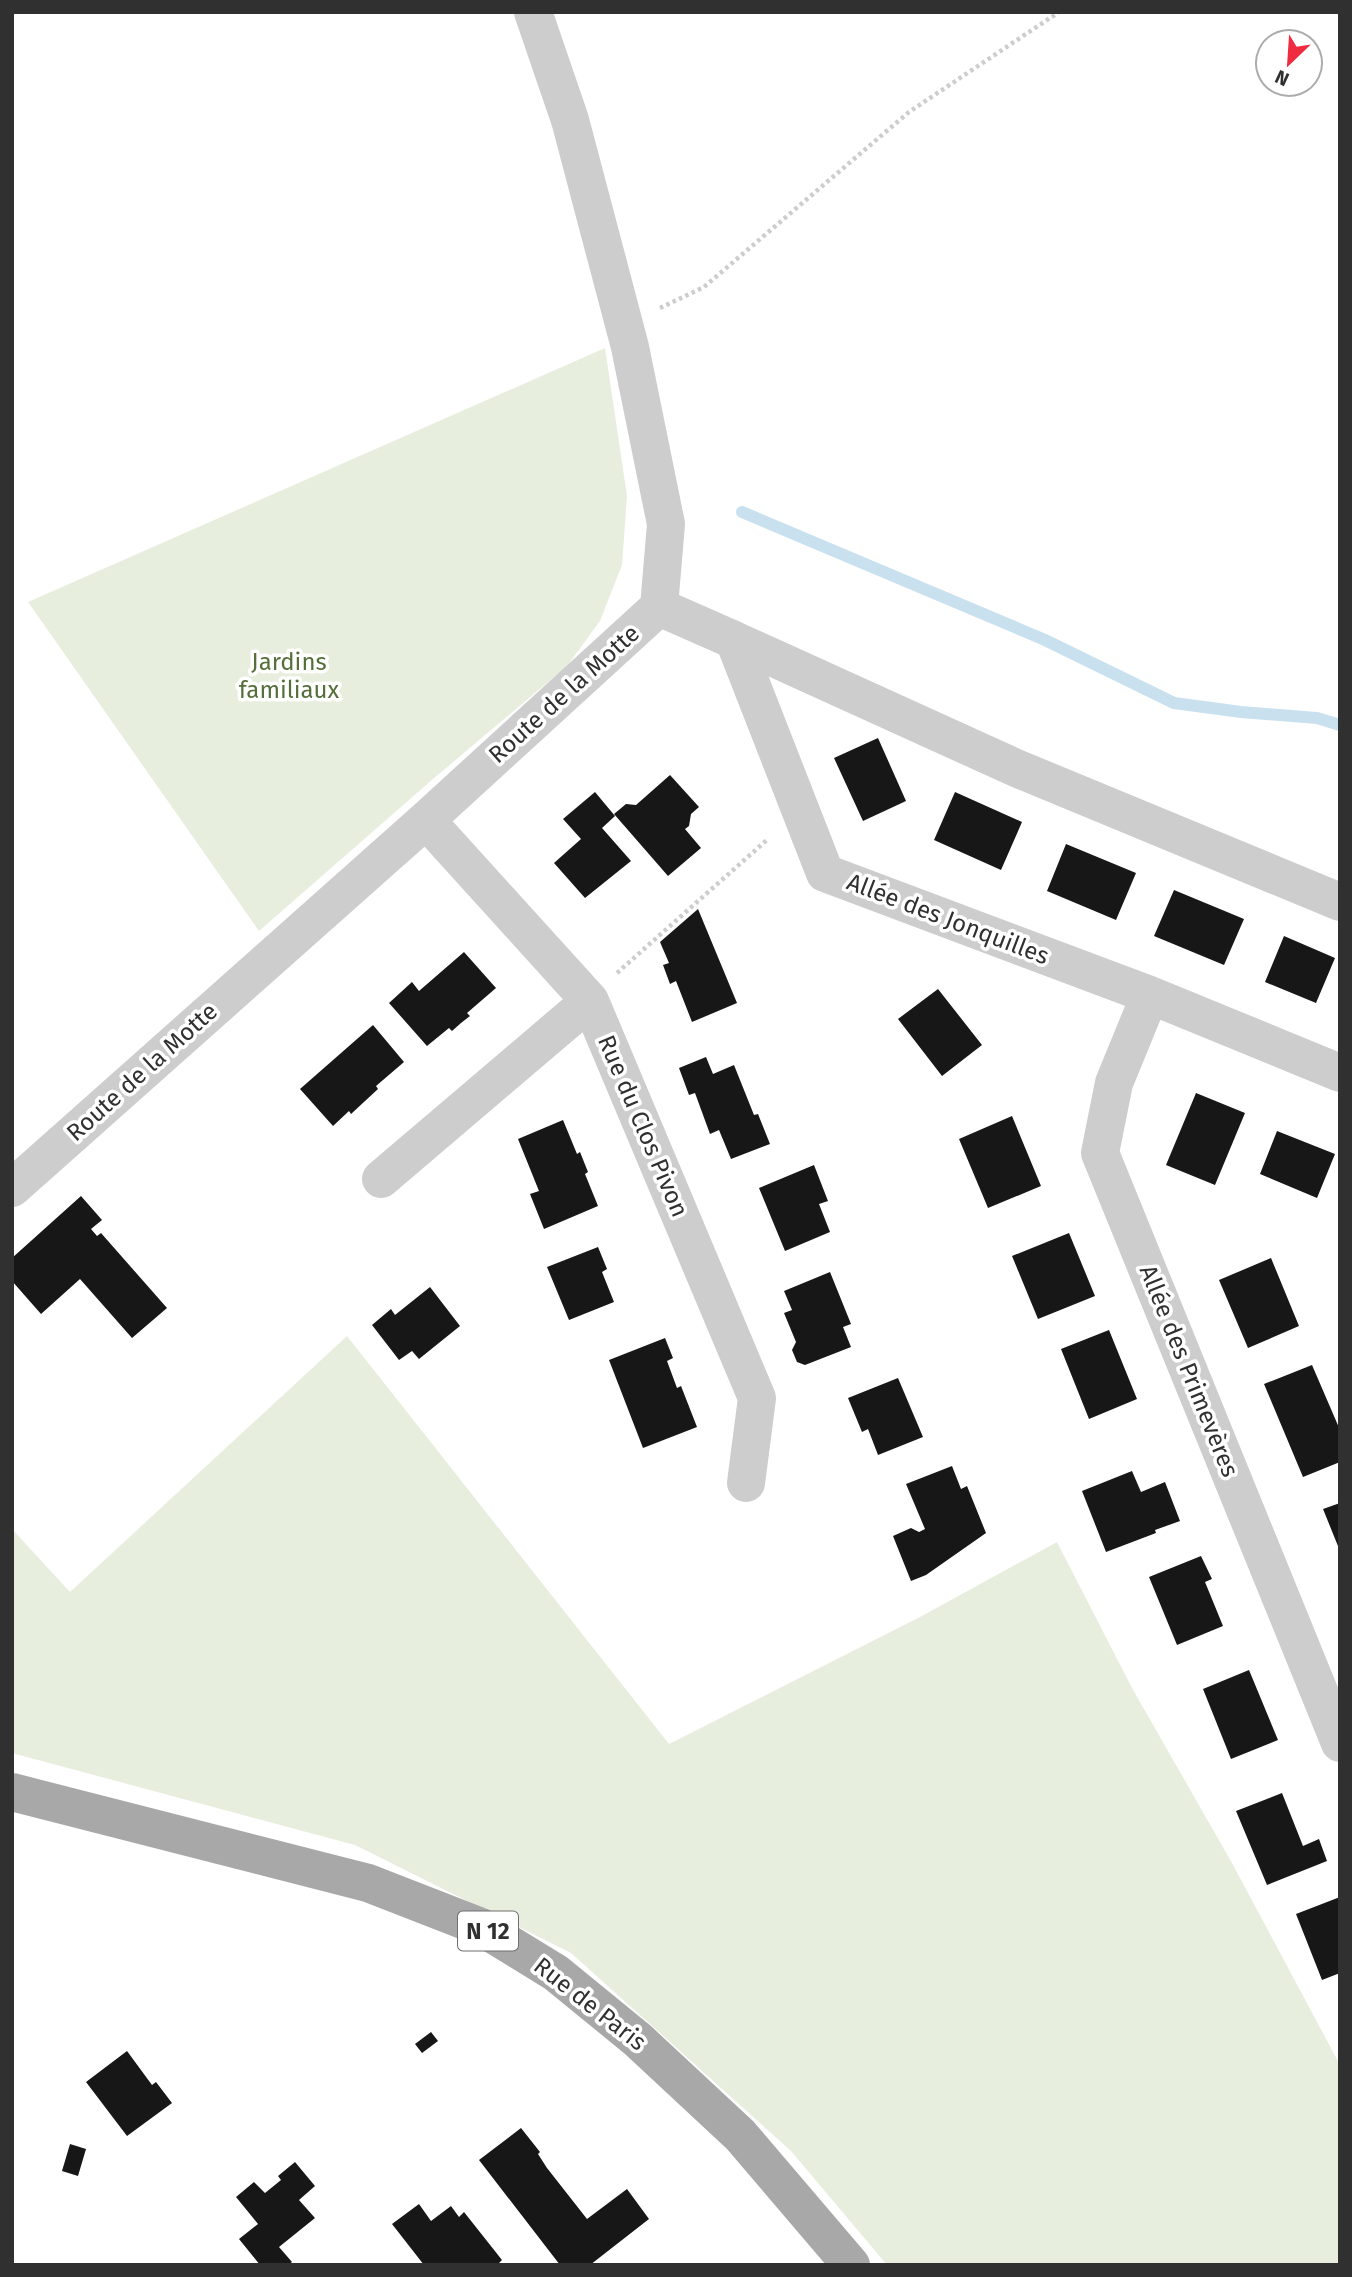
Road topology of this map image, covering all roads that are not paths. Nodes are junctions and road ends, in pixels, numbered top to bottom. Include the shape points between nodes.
1 (533, 12) edge
2 (659, 607) junction
3 (734, 640) junction
4 (426, 820) junction
5 (1340, 902) edge
6 (1150, 995) junction
7 (589, 1000) junction
8 (1340, 1073) edge
9 (381, 1179) dead end
10 (12, 1188) edge
11 (746, 1483) dead end
12 (1340, 1743) edge
13 (12, 1792) edge
14 (851, 2265) edge

1 - 2 street, Route de la Motte via 570,120 625,326 666,524
2 - 3 street
2 - 4 street, Route de la Motte
3 - 5 street via 1016,768
3 - 6 street, Allée des Jonquilles via 825,873
4 - 7 street, Rue du Clos Pivon
4 - 10 street, Route de la Motte
6 - 8 street, Allée des Jonquilles
6 - 12 street, Allée des Primevères via 1114,1083 1100,1153
7 - 9 street
7 - 11 street, Rue du Clos Pivon via 757,1398
13 - 14 main road, Rue de Paris / N 12 via 368,1882 481,1927 556,1973 638,2040 740,2135

